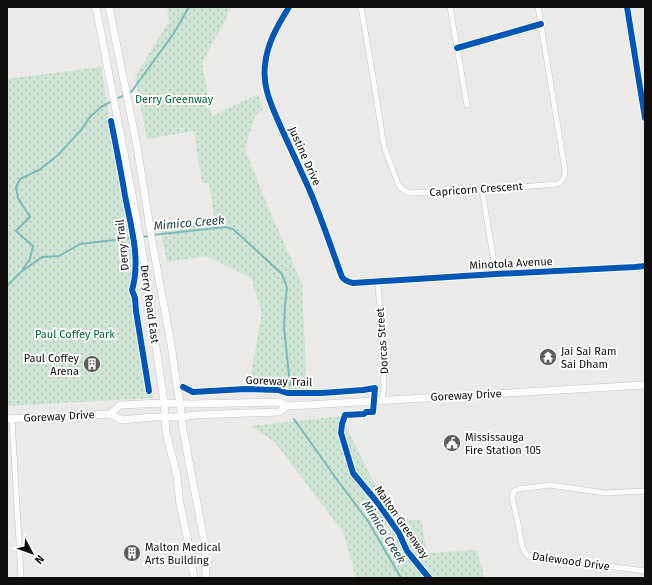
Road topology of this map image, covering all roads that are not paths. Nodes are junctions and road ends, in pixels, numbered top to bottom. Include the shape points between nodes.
1 (96, 7) edge
2 (110, 7) edge
3 (290, 7) edge
4 (360, 7) edge
5 (450, 7) edge
6 (538, 7) edge
7 (628, 7) edge
8 (541, 24) junction
9 (458, 48) junction
10 (467, 105) dead end
11 (131, 118) junction
12 (645, 118) edge
13 (118, 121) junction
14 (482, 190) junction
15 (145, 198) junction
16 (134, 200) junction
17 (645, 266) edge
18 (496, 274) junction
19 (378, 282) junction
20 (163, 301) junction
21 (150, 302) junction
22 (645, 385) edge
23 (382, 400) junction
24 (164, 403) junction
25 (180, 403) junction
26 (287, 406) junction
27 (110, 414) junction
28 (182, 417) junction
29 (165, 418) junction
30 (9, 419) edge
31 (645, 491) edge
32 (645, 571) edge
33 (21, 578) edge
34 (194, 578) edge
35 (206, 578) edge

1 - 13 main road, Derry Road East
2 - 11 main road, Derry Road East
3 - 19 street, Justine Drive via 276,29 266,54 264,77 268,97 312,197 342,277 348,283
4 - 14 street, Capricorn Crescent via 384,146 398,184 409,194
5 - 9 street
6 - 8 street, Capricorn Crescent
7 - 12 street
8 - 9 street
8 - 14 street, Capricorn Crescent via 565,177 557,184
9 - 10 street
11 - 13 main road via 123,114
11 - 15 main road, Derry Road East
13 - 16 main road, Derry Road East
14 - 18 street
15 - 16 main road
15 - 20 main road, Derry Road East
16 - 21 main road, Derry Road East
17 - 18 street, Minotola Avenue
18 - 19 street, Minotola Avenue
19 - 23 street, Dorcas Street via 384,384
20 - 21 main road
20 - 25 main road, Derry Road East
21 - 24 main road, Derry Road East
22 - 23 main road, Goreway Drive
23 - 26 main road, Goreway Drive
24 - 25 main road, Goreway Drive
24 - 27 main road, Goreway Drive via 120,405
24 - 29 main road, Derry Road East
25 - 26 main road, Goreway Drive via 278,402
25 - 28 main road, Derry Road East
26 - 28 main road, Goreway Drive via 279,412
27 - 29 main road, Goreway Drive via 122,420
27 - 30 main road, Goreway Drive
28 - 29 main road, Goreway Drive
28 - 35 main road, Derry Road East via 205,545
29 - 34 main road, Derry Road East
30 - 33 street
31 - 32 street, Dalewood Drive via 605,493 550,485 519,489 514,491 512,498 522,546 528,556

